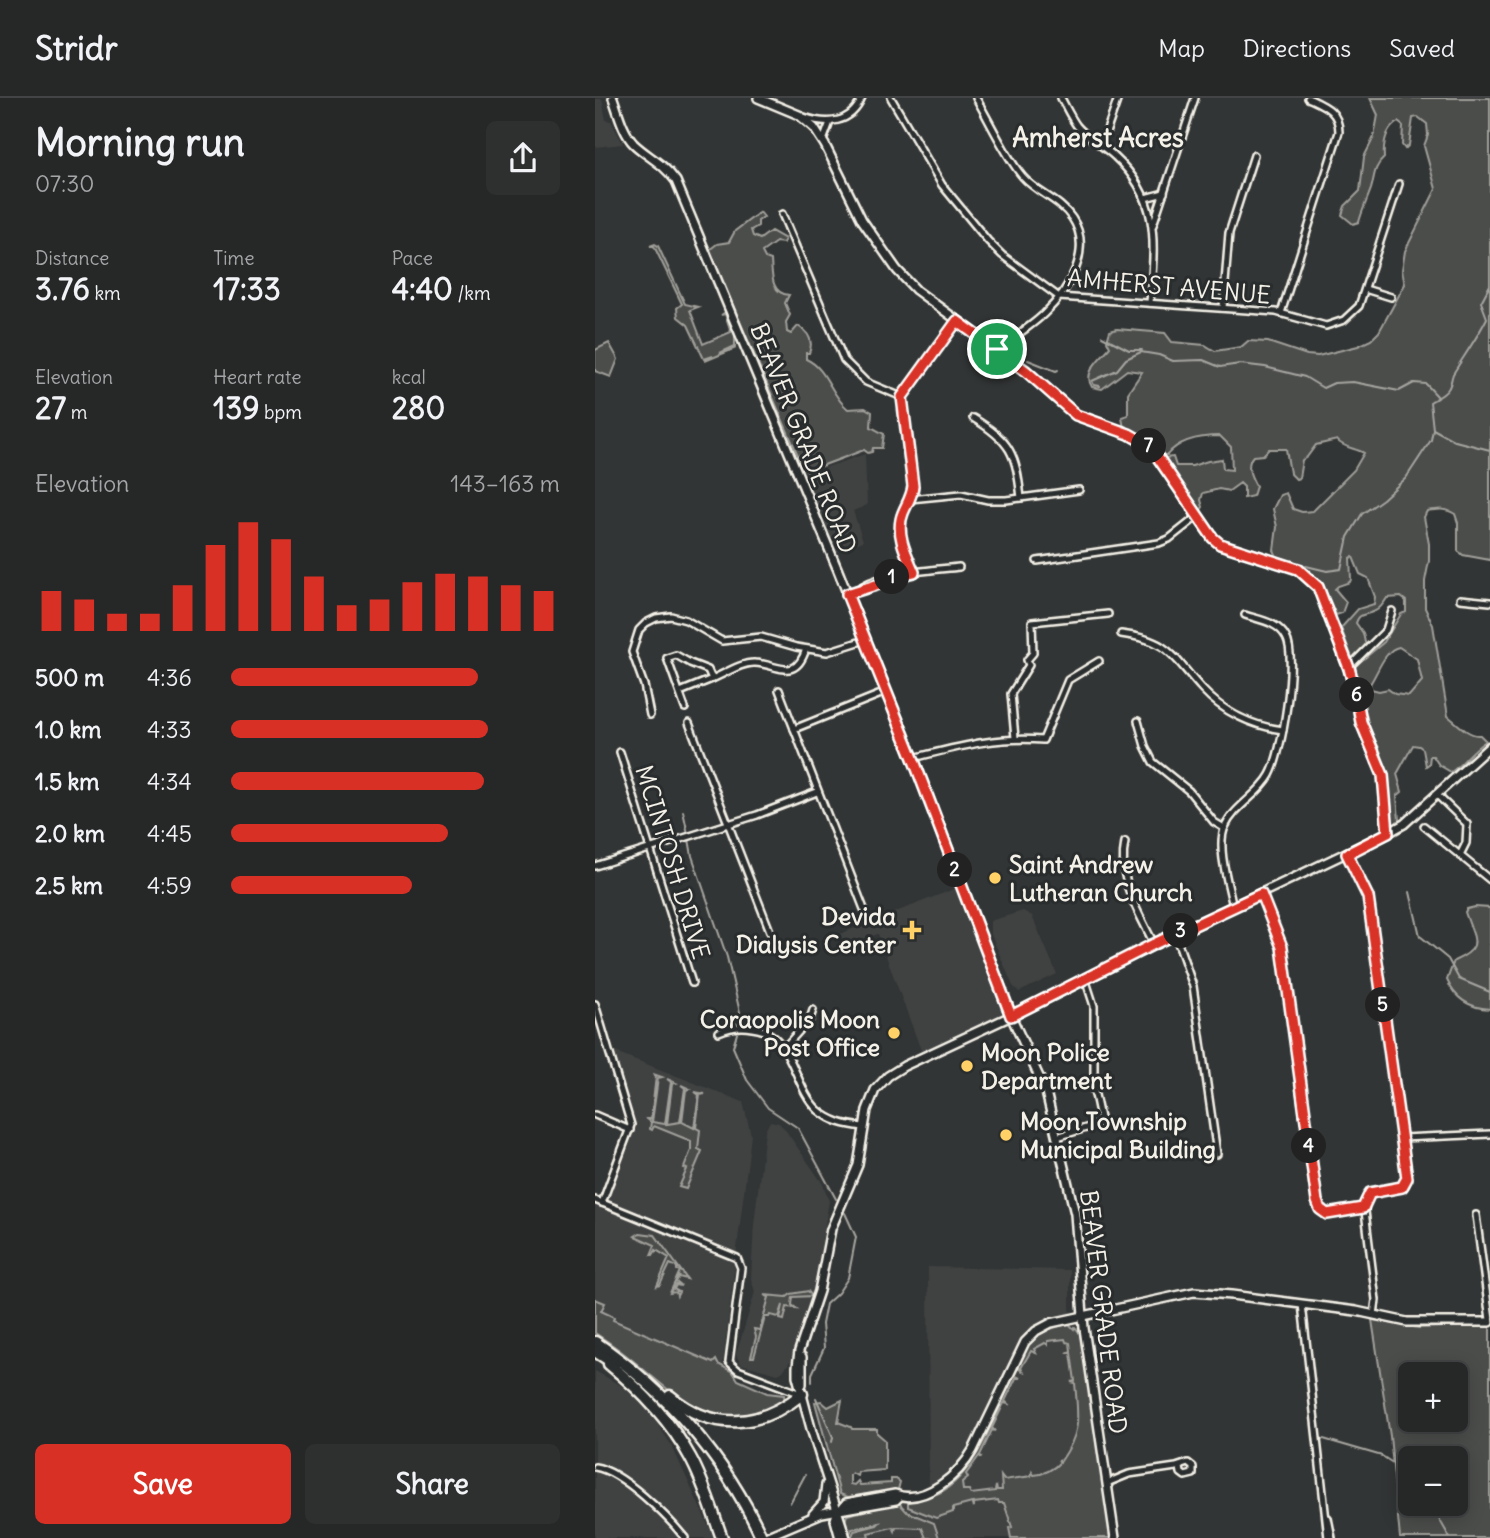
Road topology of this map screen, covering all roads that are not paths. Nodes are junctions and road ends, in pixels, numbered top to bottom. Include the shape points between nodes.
1 (613, 98) edge
2 (758, 98) edge
3 (862, 98) edge
4 (891, 98) edge
5 (976, 98) edge
6 (1061, 98) edge
7 (1118, 98) edge
8 (1195, 98) edge
9 (1308, 98) edge
10 (804, 117) junction
11 (830, 122) junction
12 (823, 141) junction
13 (1099, 144) junction
14 (1254, 155) dead end
15 (1399, 184) dead end
16 (1164, 193) junction
17 (1145, 198) junction
18 (782, 214) dead end
19 (1153, 225) junction
20 (1365, 289) junction
21 (1059, 297) junction
22 (1391, 298) dead end
23 (1150, 303) junction
24 (1223, 308) junction
25 (1281, 313) junction
26 (957, 321) junction
27 (997, 349) junction
28 (902, 397) junction
29 (973, 418) dead end
30 (1079, 490) dead end
31 (1021, 498) junction
32 (910, 499) junction
33 (1198, 516) junction
34 (1037, 561) dead end
35 (959, 568) dead end
36 (914, 572) junction
37 (847, 594) junction
38 (1460, 599) dead end
39 (1490, 602) edge
40 (1392, 611) dead end
41 (1108, 614) dead end
42 (1245, 615) dead end
43 (1121, 634) dead end
44 (865, 640) junction
45 (806, 649) junction
46 (1099, 661) dead end
47 (1349, 668) junction
48 (712, 678) junction
49 (779, 690) dead end
50 (680, 692) junction
51 (886, 692) junction
52 (685, 708) dead end
53 (650, 715) dead end
54 (1138, 722) dead end
55 (689, 723) dead end
56 (794, 729) junction
57 (1283, 730) junction
58 (1015, 738) junction
59 (1490, 746) edge
60 (620, 751) dead end
61 (913, 758) junction
62 (817, 792) junction
63 (1436, 794) junction
64 (729, 824) junction
65 (1424, 826) dead end
66 (1224, 828) junction
67 (1388, 833) junction
68 (1125, 842) dead end
69 (650, 849) junction
70 (1347, 854) junction
71 (1460, 855) junction
72 (595, 866) edge
73 (1490, 880) edge
74 (1261, 894) junction
75 (1233, 907) junction
76 (864, 909) dead end
77 (1175, 934) junction
78 (1154, 944) junction
79 (777, 949) dead end
80 (1085, 978) junction
81 (692, 983) dead end
82 (595, 1004) edge
83 (813, 1010) dead end
84 (1011, 1016) junction
85 (719, 1032) dead end
86 (784, 1048) junction
87 (595, 1115) edge
88 (864, 1127) junction
89 (631, 1130) junction
90 (1490, 1135) edge
91 (1057, 1137) junction
92 (1402, 1138) junction
93 (1217, 1154) dead end
94 (595, 1200) edge
95 (602, 1203) junction
96 (1363, 1208) junction
97 (1476, 1215) dead end
98 (1302, 1304) junction
99 (1374, 1315) junction
100 (1083, 1316) junction
101 (1490, 1321) edge
102 (596, 1347) edge
103 (802, 1394) junction
104 (595, 1467) edge
105 (1180, 1467) dead end
106 (827, 1480) junction
107 (1107, 1483) junction
108 (855, 1504) junction
109 (838, 1510) junction
110 (804, 1520) junction
111 (844, 1536) edge
112 (685, 1538) edge
113 (722, 1538) edge
114 (755, 1538) edge
115 (763, 1538) edge
116 (1115, 1538) edge
117 (1330, 1538) edge

1 - 37 street, BEAVER GRADE ROAD via 634,144 676,181
2 - 10 street
3 - 11 street via 851,114
4 - 21 street, AMHERST AVENUE via 942,185 988,241
5 - 21 street via 1020,174 1066,211 1077,227 1079,257
6 - 13 street via 1077,126
7 - 13 street
8 - 16 street
9 - 25 street via 1333,112 1339,132
10 - 11 street
10 - 12 street
11 - 12 street
12 - 26 street via 862,220 897,270
13 - 17 street via 1124,166
14 - 24 street via 1229,233
15 - 20 street, AMHERST AVENUE
16 - 17 street
16 - 19 street
17 - 19 street
18 - 28 street via 844,360 861,379
19 - 23 street
20 - 22 street
20 - 25 street, AMHERST AVENUE via 1356,310 1335,324 1316,325
21 - 23 street, AMHERST AVENUE
21 - 27 street via 1043,315
23 - 24 street, AMHERST AVENUE
24 - 25 street, AMHERST AVENUE
26 - 27 street
26 - 28 street
27 - 33 street via 1076,415 1150,446
28 - 32 street via 913,479
29 - 31 street via 1001,437 1012,453
30 - 31 street
31 - 32 street via 992,500 955,494
32 - 36 street via 900,527
33 - 34 street via 1159,543
33 - 47 street via 1220,544 1298,569 1310,578 1318,587
35 - 36 street
36 - 37 street
37 - 44 street, BEAVER GRADE ROAD
38 - 39 street
40 - 47 street via 1386,630
41 - 58 street via 1032,622 1033,653 1011,694
42 - 57 street via 1277,626 1290,645
43 - 57 street via 1163,645 1221,705 1255,724
44 - 45 street via 833,651
44 - 51 street, BEAVER GRADE ROAD
45 - 48 street via 792,669 753,663
45 - 53 street via 764,637 722,642 686,620 668,616 651,620 639,630 632,652
46 - 58 street via 1068,680 1043,740
47 - 67 street via 1361,722 1383,775
48 - 50 street
48 - 50 street via 708,670 676,654 667,658
49 - 56 street
50 - 52 street
51 - 56 street
51 - 61 street, BEAVER GRADE ROAD
54 - 66 street via 1153,762
55 - 64 street
56 - 62 street
57 - 66 street via 1270,775
58 - 61 street via 981,741
59 - 63 street
60 - 69 street, MCINTOSH DRIVE
61 - 84 street, BEAVER GRADE ROAD
62 - 64 street
62 - 76 street
63 - 67 street
63 - 71 street via 1467,824
64 - 69 street
64 - 79 street
65 - 71 street
66 - 75 street via 1223,853
67 - 70 street
68 - 78 street via 1124,880
69 - 72 street
69 - 81 street, MCINTOSH DRIVE
70 - 74 street
70 - 92 street via 1368,897
71 - 73 street
74 - 75 street
74 - 96 street via 1282,947 1317,1201 1327,1214
75 - 77 street
77 - 78 street
77 - 93 street via 1193,986
78 - 80 street
80 - 84 street
80 - 91 street via 1094,1006 1094,1090 1099,1124
82 - 89 street
83 - 86 street
84 - 88 street via 888,1076 873,1094
84 - 91 street, BEAVER GRADE ROAD via 1043,1083
85 - 86 street via 758,1028
86 - 88 street via 816,1107 840,1123
87 - 89 street
88 - 103 street via 858,1165 833,1222 799,1351
89 - 95 street
90 - 92 street
91 - 100 street, BEAVER GRADE ROAD via 1075,1214
92 - 96 street via 1405,1185 1370,1193
94 - 95 street
95 - 103 street via 739,1259 729,1362 738,1370
96 - 99 street via 1376,1300
97 - 101 street
98 - 99 street
98 - 100 street via 1193,1292
98 - 117 street
99 - 101 street via 1407,1322
100 - 107 street, BEAVER GRADE ROAD
100 - 108 street via 1046,1325 1025,1342 973,1450 943,1484
102 - 103 highway via 617,1352 684,1408 713,1419 739,1423 762,1418
102 - 113 highway via 673,1429 696,1468
102 - 114 highway via 689,1434 733,1495
102 - 115 highway via 642,1378 693,1429 737,1489
103 - 106 street
104 - 112 street via 649,1501
105 - 107 street via 1129,1474
106 - 108 street via 840,1498
106 - 109 street
106 - 110 street via 823,1505
107 - 116 street, BEAVER GRADE ROAD
108 - 109 street
108 - 111 street
109 - 110 street
109 - 111 street
110 - 115 street

